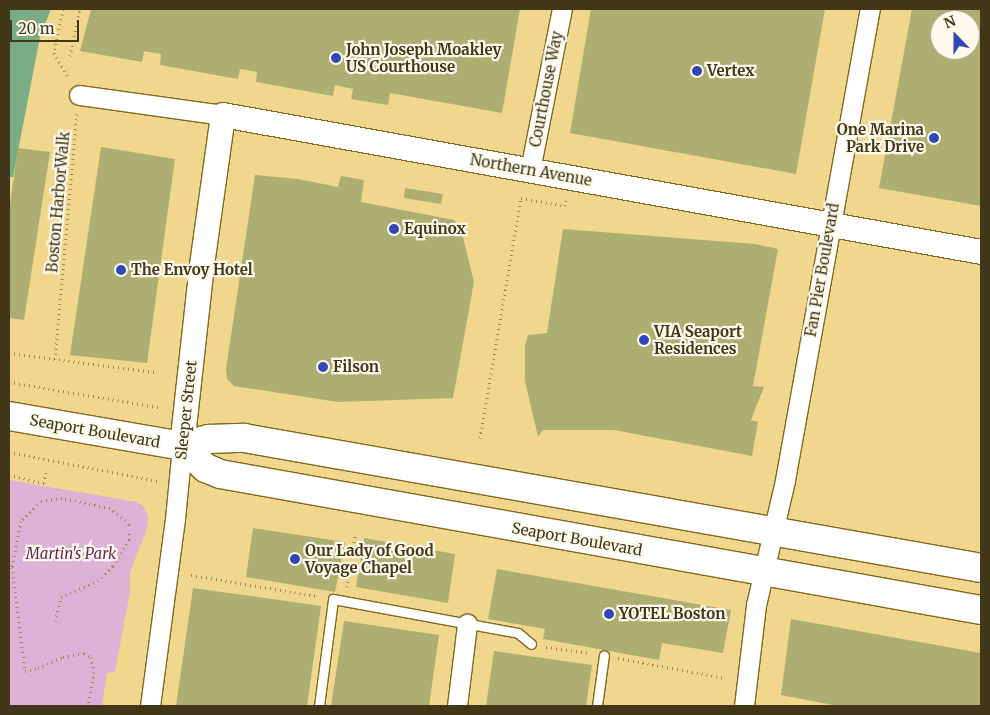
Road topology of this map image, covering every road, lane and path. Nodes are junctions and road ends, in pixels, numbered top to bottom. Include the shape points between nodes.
1 (34, 9) edge
2 (64, 9) edge
3 (80, 9) edge
4 (562, 9) edge
5 (870, 9) edge
6 (40, 37) dead end
7 (70, 56) dead end
8 (79, 95) junction
9 (223, 115) junction
10 (530, 170) junction
11 (571, 178) junction
12 (831, 224) junction
13 (981, 252) edge
14 (9, 353) edge
15 (54, 358) junction
16 (155, 372) dead end
17 (9, 382) edge
18 (149, 406) dead end
19 (19, 418) edge
20 (480, 438) dead end
21 (182, 446) junction
22 (9, 452) edge
23 (24, 455) dead end
24 (46, 472) dead end
25 (9, 475) edge
26 (773, 531) junction
27 (355, 536) dead end
28 (981, 568) edge
29 (763, 572) junction
30 (191, 575) dead end
31 (333, 599) junction
32 (345, 601) junction
33 (981, 610) edge
34 (56, 621) dead end
35 (467, 624) junction
36 (531, 644) joint
37 (604, 655) junction
38 (725, 678) dead end
39 (88, 706) edge
40 (150, 706) edge
41 (319, 706) edge
42 (457, 706) edge
43 (597, 706) edge
44 (744, 706) edge

1 - 6 path via 27,31
2 - 8 path via 54,53
3 - 7 path
4 - 10 street, Courthouse Way
5 - 12 street, Fan Pier Boulevard
8 - 9 street, Northern Avenue
8 - 15 path, Boston HarborWalk
9 - 10 street, Northern Avenue
9 - 21 street, Sleeper Street
10 - 11 street, Northern Avenue
11 - 12 street, Northern Avenue
11 - 20 path via 565,206 522,198
12 - 13 street, Northern Avenue
12 - 26 street, Fan Pier Boulevard
14 - 15 path
15 - 16 path
17 - 18 path
19 - 21 main road, Seaport Boulevard
21 - 26 main road, Seaport Boulevard via 209,439 244,438
21 - 29 main road, Seaport Boulevard via 206,468 220,474
21 - 40 street, Sleeper Street
22 - 23 path
24 - 25 path via 44,483
26 - 28 main road, Seaport Boulevard
26 - 29 street, Fan Pier Boulevard
27 - 32 path
29 - 33 main road, Seaport Boulevard
29 - 44 street, Fan Pier Boulevard
30 - 31 path
31 - 32 lane
31 - 41 lane
32 - 35 lane
34 - 39 path via 61,597 98,581 113,566 129,540 129,524 110,508 62,498 41,501 21,521 12,567 25,671 84,653 91,657 94,672
35 - 36 lane via 518,633
35 - 42 street
36 - 37 path
37 - 38 path
37 - 43 lane

